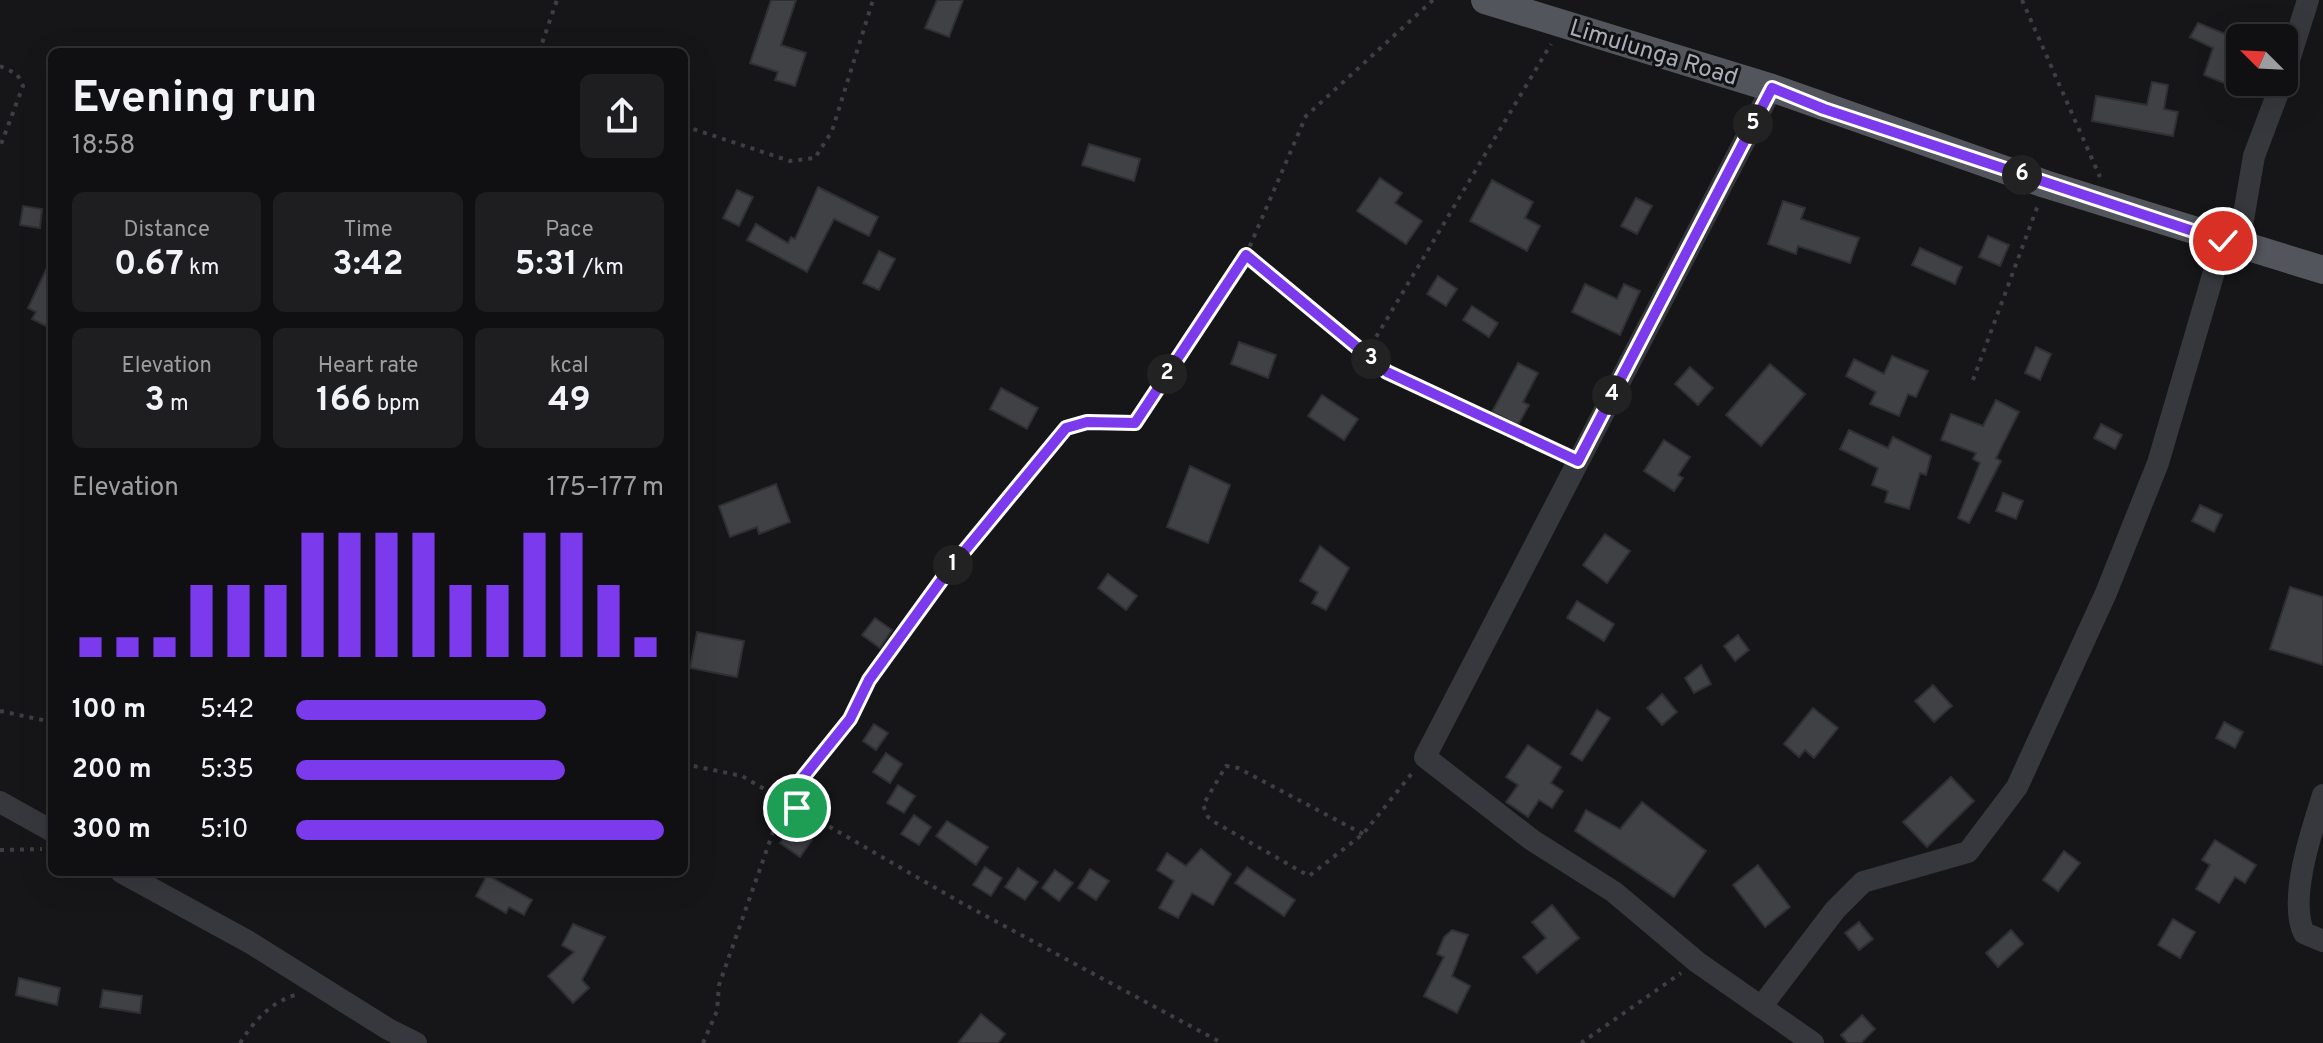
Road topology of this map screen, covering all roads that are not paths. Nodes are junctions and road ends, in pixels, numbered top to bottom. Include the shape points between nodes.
1 (1485, 0) edge
2 (2308, 0) edge
3 (2298, 32) edge
4 (1772, 88) junction
5 (2277, 96) edge
6 (2231, 242) junction
7 (2323, 270) edge
8 (2323, 795) edge
9 (0, 802) edge
10 (48, 829) edge
11 (128, 876) edge
12 (2323, 941) edge
13 (1761, 1007) junction
14 (416, 1043) edge
15 (1813, 1043) edge

1 - 4 main road, Limulunga Road
2 - 3 street
4 - 6 main road, Limulunga Road via 2045,184
4 - 13 street via 1425,757 1532,840 1614,892
5 - 6 street
6 - 7 main road, Limulunga Road
6 - 13 street via 2158,463 2106,593 2017,787 1968,852 1863,882
8 - 12 street via 2310,836 2299,916 2304,933
9 - 10 street
11 - 14 street
13 - 15 street

